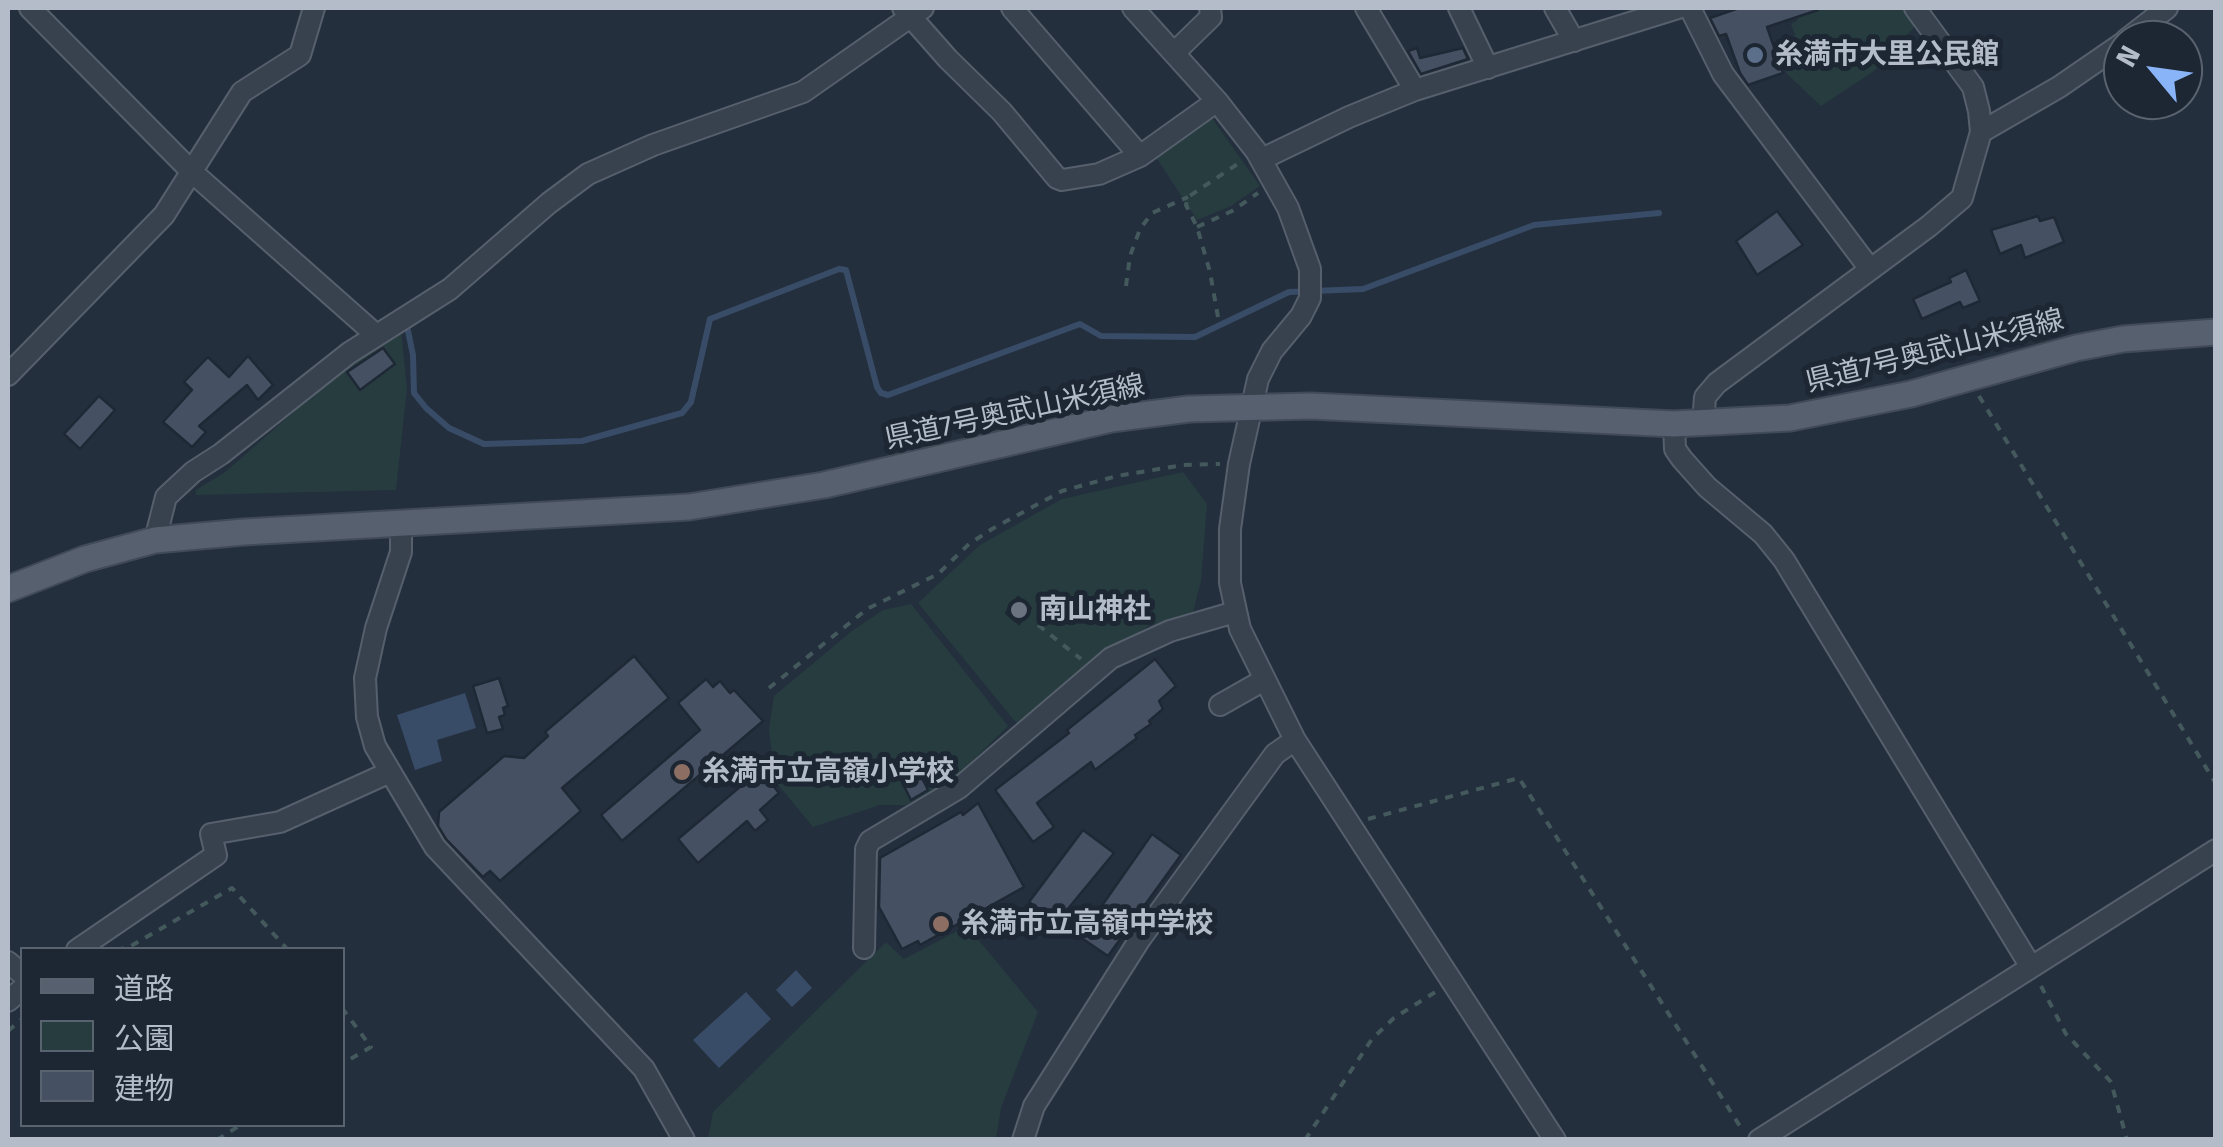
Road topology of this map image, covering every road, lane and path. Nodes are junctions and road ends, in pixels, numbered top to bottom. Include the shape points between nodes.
1 (30, 8) edge
2 (314, 8) edge
3 (1012, 8) edge
4 (1133, 8) edge
5 (1210, 8) edge
6 (1366, 8) edge
7 (1459, 8) edge
8 (1556, 8) edge
9 (1690, 8) edge
10 (1915, 8) edge
11 (1663, 10) edge
12 (912, 11) edge
13 (1574, 41) junction
14 (1174, 53) junction
15 (2103, 56) edge
16 (1488, 68) junction
17 (1416, 90) junction
18 (1217, 101) junction
19 (1981, 132) junction
20 (1259, 155) junction
21 (1140, 156) junction
22 (192, 172) junction
23 (1273, 181) junction
24 (1188, 198) junction
25 (1197, 226) junction
26 (1870, 269) junction
27 (1126, 286) dead end
28 (1218, 317) dead end
29 (2216, 332) edge
30 (375, 334) junction
31 (8, 376) edge
32 (1968, 380) junction
33 (1252, 405) junction
34 (1674, 424) junction
35 (1702, 424) junction
36 (1225, 464) dead end
37 (401, 524) junction
38 (155, 540) junction
39 (8, 589) edge
40 (1235, 612) junction
41 (1038, 625) dead end
42 (1078, 656) dead end
43 (1264, 680) junction
44 (768, 688) dead end
45 (1220, 705) dead end
46 (1294, 740) junction
47 (388, 773) junction
48 (2216, 784) edge
49 (1351, 824) junction
50 (2216, 850) edge
51 (82, 947) edge
52 (129, 947) edge
53 (285, 947) edge
54 (864, 948) dead end
55 (2030, 967) junction
56 (1454, 981) junction
57 (345, 1012) edge
58 (345, 1062) edge
59 (684, 1140) edge
60 (1023, 1140) edge
61 (1305, 1140) edge
62 (1554, 1140) edge
63 (1748, 1140) edge
64 (1759, 1140) edge
65 (2127, 1140) edge

1 - 22 street
2 - 22 street via 300,55 242,92
3 - 21 street
4 - 14 street
5 - 14 street via 1211,17
6 - 17 street
7 - 16 street
8 - 13 street
9 - 26 street via 1723,74
10 - 19 street via 1973,87
11 - 13 street
12 - 21 street via 1056,178 1087,177
12 - 30 street via 802,92 588,174 450,289
13 - 16 street
14 - 18 street
15 - 19 street
16 - 17 street
17 - 20 street
18 - 20 street
18 - 21 street
19 - 26 street via 1962,198
20 - 23 street
20 - 24 path
22 - 30 street
22 - 31 street via 164,215
23 - 25 path
23 - 33 street via 1310,269 1310,298 1264,365
24 - 25 path
24 - 27 path via 1152,213 1140,229
25 - 28 path
26 - 35 street via 1717,384 1704,397
29 - 32 main road, 県道7号奥武山米須線 via 2076,348
30 - 38 street via 166,497
32 - 35 main road, 県道7号奥武山米須線 via 1790,418
32 - 48 path
33 - 34 main road, 県道7号奥武山米須線
33 - 37 main road, 県道7号奥武山米須線 via 1111,419 824,485 689,507
33 - 40 street via 1230,529
34 - 35 main road, 県道7号奥武山米須線
34 - 55 street via 1674,449 1682,459 1784,560
36 - 44 path via 1133,473 1062,491 969,544 938,574 867,609
37 - 38 main road, 県道7号奥武山米須線
37 - 47 street via 401,552 364,678 367,717
38 - 39 main road, 県道7号奥武山米須線
40 - 43 street
40 - 54 street via 1111,658 959,788 870,842
41 - 42 path
43 - 45 street
43 - 46 street
46 - 49 street
46 - 60 street via 1275,754 1140,939 1034,1106
47 - 51 street via 280,822 210,834 216,855
47 - 59 street via 435,848 644,1069
49 - 56 street
49 - 63 path via 1520,778
50 - 55 street
52 - 53 path via 232,888
55 - 64 street
55 - 65 path via 2066,1034 2112,1082
56 - 61 path via 1372,1039
56 - 62 street
57 - 58 path via 371,1047

